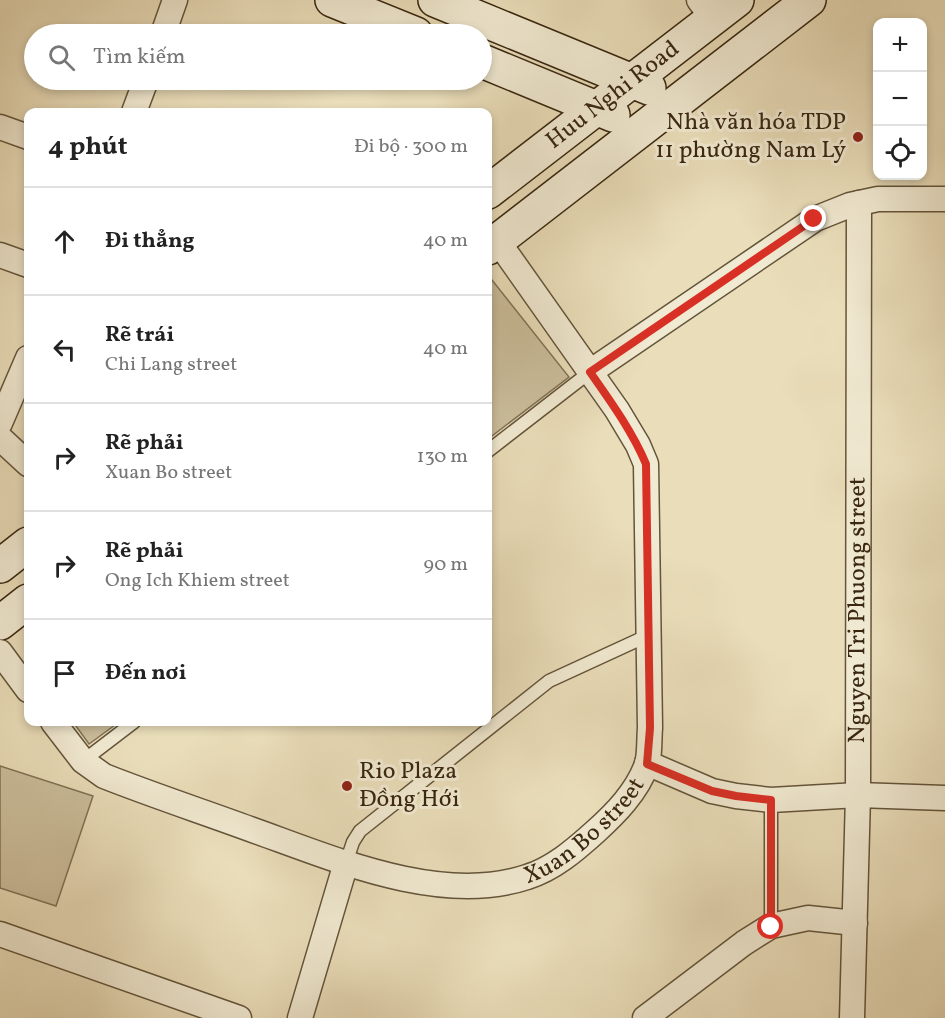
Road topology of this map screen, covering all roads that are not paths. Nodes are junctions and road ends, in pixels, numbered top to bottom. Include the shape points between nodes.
1 (175, 0) edge
2 (332, 0) edge
3 (435, 0) edge
4 (809, 0) edge
5 (716, 6) edge
6 (167, 24) edge
7 (391, 24) edge
8 (492, 66) edge
9 (632, 81) junction
10 (142, 90) edge
11 (679, 100) junction
12 (136, 108) edge
13 (596, 108) junction
14 (0, 127) edge
15 (643, 128) junction
16 (24, 136) edge
17 (492, 189) edge
18 (945, 199) edge
19 (859, 203) junction
20 (492, 244) edge
21 (0, 255) edge
22 (24, 264) edge
23 (24, 367) edge
24 (590, 372) junction
25 (0, 423) edge
26 (0, 438) edge
27 (492, 448) edge
28 (24, 460) edge
29 (24, 547) edge
30 (0, 566) edge
31 (24, 604) edge
32 (0, 622) edge
33 (649, 635) junction
34 (0, 652) edge
35 (24, 685) edge
36 (492, 725) edge
37 (56, 726) edge
38 (129, 726) edge
39 (491, 726) edge
40 (83, 760) junction
41 (647, 764) junction
42 (858, 795) junction
43 (945, 798) edge
44 (771, 800) junction
45 (346, 863) junction
46 (855, 923) junction
47 (771, 927) junction
48 (0, 934) edge
49 (239, 1018) edge
50 (300, 1018) edge
51 (645, 1018) edge
52 (852, 1018) edge

1 - 6 street
2 - 7 main road
3 - 9 main road
4 - 11 main road, Huu Nghi Road
5 - 9 main road, Huu Nghi Road
8 - 13 main road
9 - 11 main road
9 - 13 main road, Huu Nghi Road
10 - 12 street
11 - 15 main road, Huu Nghi Road
13 - 15 main road
13 - 17 main road, Huu Nghi Road
14 - 16 street
15 - 20 main road, Huu Nghi Road
18 - 19 street via 878,199
19 - 24 street via 814,219
19 - 42 street, Nguyen Tri Phuong street
20 - 24 street, Xuan Bo street
21 - 22 street
23 - 25 street
24 - 27 lane
24 - 33 street, Xuan Bo street via 617,410 646,464
26 - 28 street
29 - 30 main road
31 - 32 main road
33 - 36 lane via 565,672
33 - 41 street, Xuan Bo street
34 - 35 street
37 - 40 street, Xuan Bo street
38 - 40 lane
39 - 45 lane via 360,831
40 - 45 street, Xuan Bo street via 105,776
41 - 44 street via 712,791
41 - 45 street, Xuan Bo street via 632,792 602,825 553,866 527,877 461,887 405,879
42 - 43 street
42 - 44 street
42 - 46 street, Nguyen Tri Phuong street
44 - 47 lane
45 - 50 street
46 - 47 street via 808,918
46 - 52 street, Nguyen Tri Phuong street
47 - 51 street
48 - 49 street

